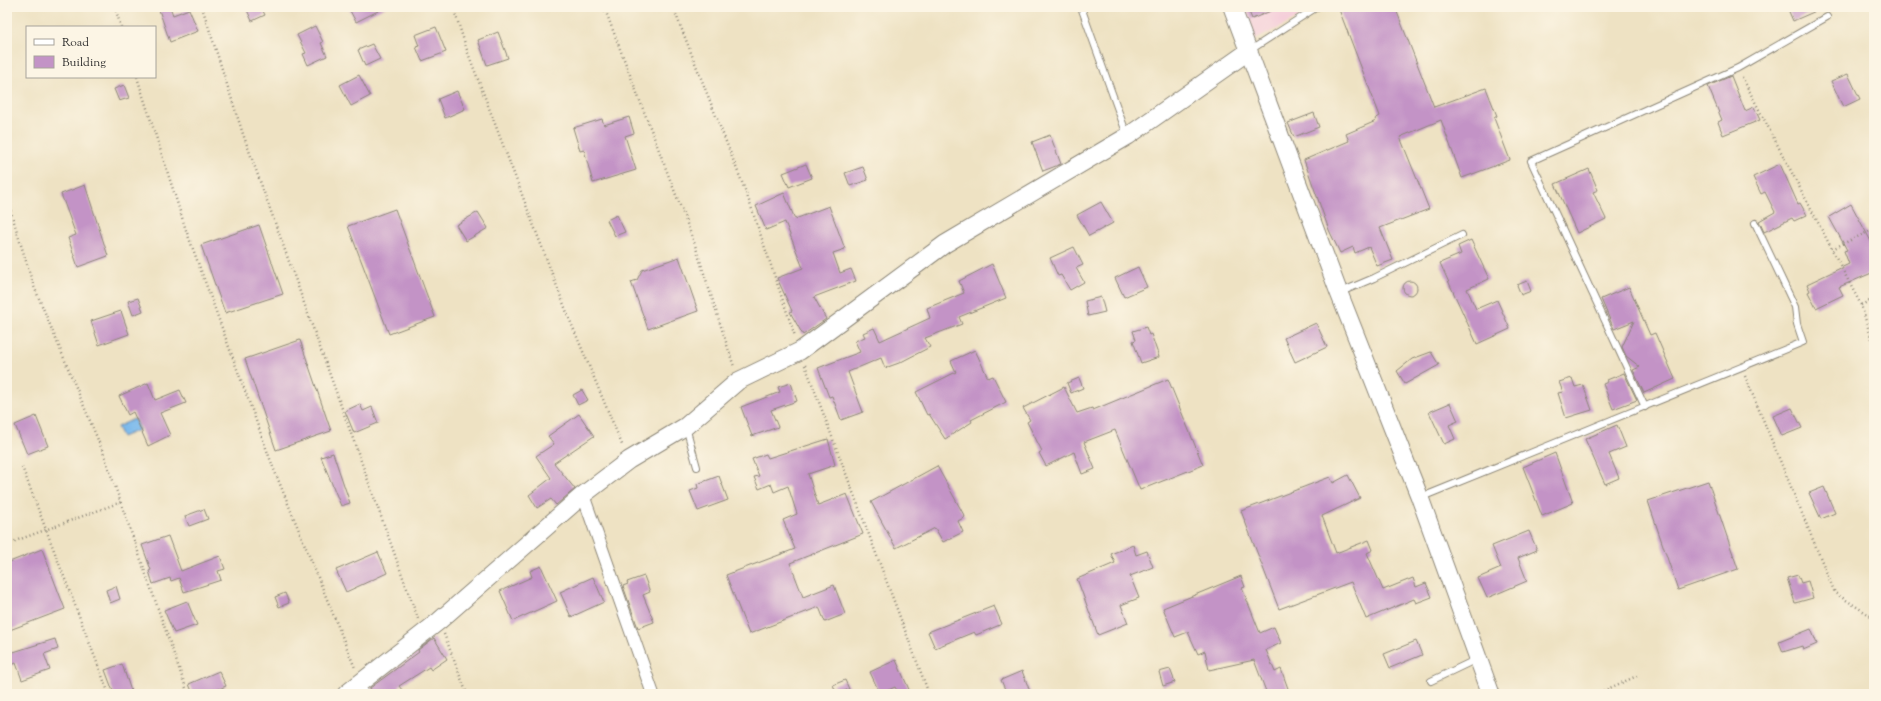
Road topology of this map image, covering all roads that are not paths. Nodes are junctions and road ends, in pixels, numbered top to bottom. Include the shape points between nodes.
1 (1081, 7) edge
2 (1232, 7) edge
3 (1317, 7) edge
4 (1827, 17) dead end
5 (1249, 51) junction
6 (1128, 136) junction
7 (1755, 223) dead end
8 (1462, 236) dead end
9 (1339, 293) junction
10 (1645, 407) junction
11 (686, 426) junction
12 (697, 467) dead end
13 (583, 495) junction
14 (1420, 498) junction
15 (1477, 659) junction
16 (1431, 681) dead end
17 (362, 688) edge
18 (346, 694) edge
19 (653, 694) edge
20 (1491, 694) edge

1 - 6 lane
2 - 5 street
3 - 5 lane
4 - 10 lane via 1738,68 1531,161
5 - 6 street
5 - 9 street
6 - 11 street via 945,244 800,351 738,380
7 - 10 lane via 1795,307 1803,342
8 - 9 lane
9 - 14 street
10 - 14 lane
11 - 12 lane
11 - 13 street via 629,460
13 - 17 street via 439,621 423,632
13 - 19 street
14 - 15 street
15 - 16 lane
15 - 20 street
17 - 18 street

